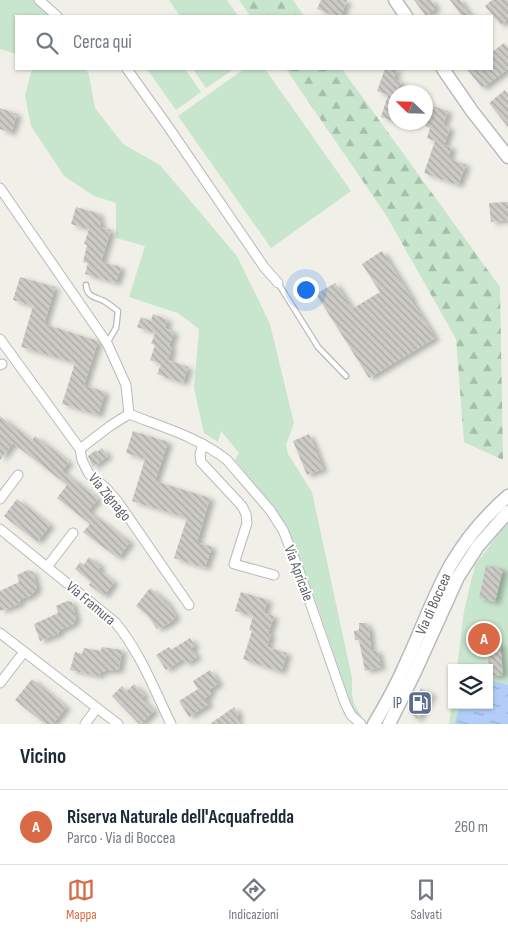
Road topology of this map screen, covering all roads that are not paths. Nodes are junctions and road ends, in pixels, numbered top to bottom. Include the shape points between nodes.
1 (39, 0) edge
2 (395, 0) edge
3 (56, 15) edge
4 (405, 15) edge
5 (128, 70) edge
6 (444, 70) edge
7 (508, 157) edge
8 (0, 188) edge
9 (278, 283) joint
10 (86, 286) dead end
11 (0, 339) edge
12 (107, 343) junction
13 (346, 376) dead end
14 (129, 414) junction
15 (203, 444) junction
16 (80, 449) junction
17 (18, 475) dead end
18 (508, 496) edge
19 (0, 499) edge
20 (508, 512) edge
21 (0, 529) edge
22 (73, 533) dead end
23 (47, 567) junction
24 (274, 575) dead end
25 (189, 605) dead end
26 (0, 634) edge
27 (24, 652) junction
28 (0, 683) edge
29 (97, 708) junction
30 (85, 724) edge
31 (118, 724) edge
32 (171, 724) edge
33 (361, 724) edge
34 (374, 724) edge
35 (389, 724) edge

1 - 3 street
2 - 4 main road
5 - 9 street
6 - 7 main road
8 - 12 street
9 - 13 lane via 318,347
10 - 12 lane via 92,297 118,311 116,328
11 - 16 street, Via Zignago
12 - 14 street via 126,385
14 - 15 street, Via Apricale
14 - 16 street
15 - 24 street, Via Apricale via 201,462 246,514 247,523 234,564
15 - 33 street, Via Apricale via 227,460 283,530 345,703
16 - 25 street, Via Zignago via 89,474 118,502
17 - 19 street
18 - 34 main road, Via di Boccea via 472,534 450,565 405,666
20 - 35 main road, Via di Boccea via 478,546 458,577
21 - 23 street, Via Framura
22 - 23 street
23 - 32 street, Via Framura via 115,622 125,634
26 - 27 street
27 - 28 street
27 - 29 street
29 - 30 street
29 - 31 street

